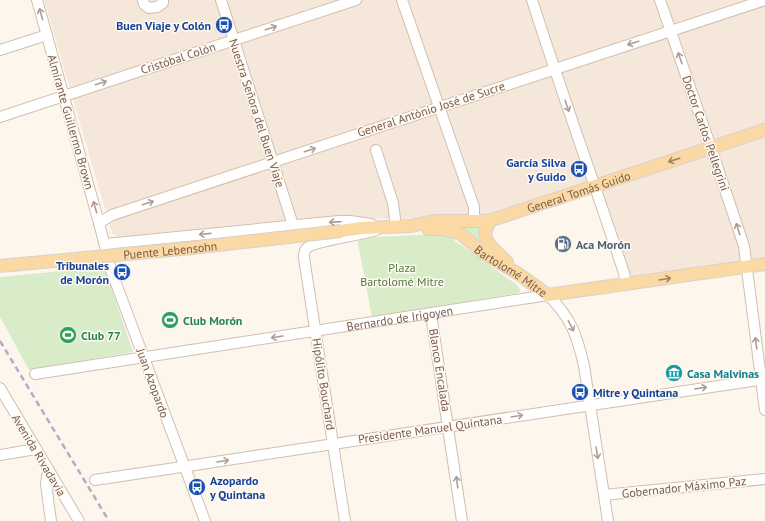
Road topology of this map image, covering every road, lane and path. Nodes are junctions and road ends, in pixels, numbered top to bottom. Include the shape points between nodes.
1 (37, 0) edge
2 (143, 0) edge
3 (163, 0) edge
4 (221, 0) edge
5 (356, 0) edge
6 (402, 0) edge
7 (532, 0) edge
8 (660, 0) edge
9 (765, 0) edge
10 (670, 31) junction
11 (47, 35) junction
12 (234, 40) junction
13 (0, 50) edge
14 (554, 69) junction
15 (64, 95) junction
16 (438, 107) junction
17 (0, 117) edge
18 (765, 130) edge
19 (712, 148) junction
20 (376, 150) dead end
21 (274, 162) junction
22 (596, 186) junction
23 (492, 220) junction
24 (474, 221) junction
25 (99, 223) junction
26 (293, 225) junction
27 (411, 226) junction
28 (392, 227) junction
29 (341, 231) joint
30 (306, 248) joint
31 (106, 249) junction
32 (765, 264) edge
33 (0, 265) edge
34 (747, 267) junction
35 (517, 273) junction
36 (626, 285) junction
37 (548, 296) junction
38 (432, 314) junction
39 (315, 331) junction
40 (143, 358) junction
41 (35, 374) dead end
42 (763, 379) edge
43 (0, 388) edge
44 (589, 405) junction
45 (765, 410) edge
46 (449, 428) junction
47 (333, 444) junction
48 (36, 449) junction
49 (0, 455) edge
50 (184, 467) junction
51 (48, 470) junction
52 (765, 479) edge
53 (95, 480) dead end
54 (604, 495) junction
55 (51, 521) edge
56 (79, 521) edge
57 (205, 521) edge
58 (345, 521) edge
59 (462, 521) edge
60 (608, 521) edge

11 -> 1 street, Almirante Guillermo Brown
2 - 3 street via 149,8 157,7
4 - 12 street, Nuestra Señora del Buen Viaje
12 -> 5 street, Cristóbal Colón
6 - 16 street
7 - 14 street
8 - 10 street, Doctor Carlos Pellegrini
9 - 10 street, General António José de Sucre
10 -> 14 street, General António José de Sucre
19 -> 10 street, Doctor Carlos Pellegrini
11 - 13 street
11 - 15 street, Almirante Guillermo Brown
15 -> 12 street, Cristóbal Colón
12 - 21 street, Nuestra Señora del Buen Viaje
14 - 16 street, General António José de Sucre
14 -> 22 street
15 - 17 street, Cristóbal Colón
25 -> 15 street, Almirante Guillermo Brown
21 -> 16 street, General António José de Sucre
16 - 24 street via 474,207
18 - 19 main road, General Tomás Guido
19 -> 22 main road, General Tomás Guido
34 -> 19 street, Doctor Carlos Pellegrini via 744,246
20 - 28 street via 393,203
25 -> 21 street, General António José de Sucre via 112,215
21 - 26 street, Nuestra Señora del Buen Viaje
22 - 23 main road, General Tomás Guido
22 - 36 street
23 - 24 main road, General Tomás Guido
23 - 35 main road via 486,227 487,240
24 - 27 main road, General Tomás Guido via 434,221
25 - 31 street, Almirante Guillermo Brown
28 -> 26 street, General Tomás Guido via 350,221
26 -> 31 street, General Tomás Guido
27 - 28 main road, General Tomás Guido
27 - 35 main road, Bartolomé Mitre via 444,229 461,234 490,257
28 - 29 main road, General Tomás Guido
28 - 30 street, General Tomás Guido via 314,243
29 - 33 main road, Puente Lebensohn, bridge via 191,248
30 - 39 street, Hipólito Bouchard via 304,258
31 - 33 main road
31 - 40 street, Juan Azopardo via 111,270
32 - 34 main road, Bernardo de Irigoyen
36 -> 34 main road, Bernardo de Irigoyen
42 -> 34 street, Doctor Carlos Pellegrini
35 - 37 main road, Bartolomé Mitre
36 - 37 main road, Bernardo de Irigoyen
37 - 38 street, Bernardo de Irigoyen
37 -> 44 street, Bartolomé Mitre via 560,308 574,330 584,366
38 - 39 street, Bernardo de Irigoyen
38 - 46 street, Blanco Encalada
39 -> 40 street, Bernardo de Irigoyen
39 - 47 street, Hipólito Bouchard
40 - 41 street, Bernardo de Irigoyen
40 - 50 street, Juan Azopardo
44 -> 42 street, Presidente Manuel Quintana
42 - 45 street, Doctor Carlos Pellegrini
43 - 48 street, Avenida Rivadavia
46 -> 44 street, Presidente Manuel Quintana
44 -> 54 street, Bartolomé Mitre
46 - 47 street, Presidente Manuel Quintana
59 -> 46 street, Blanco Encalada
50 -> 47 street, Presidente Manuel Quintana
47 - 58 street, Hipólito Bouchard
48 - 49 street
48 - 51 street, Avenida Rivadavia
50 - 53 street, Presidente Manuel Quintana
50 - 57 street, Juan Azopardo
51 - 55 street via 46,484
51 - 56 street, Avenida Rivadavia
52 - 54 street, Gobernador Máximo Paz
54 - 60 street, Bartolomé Mitre

